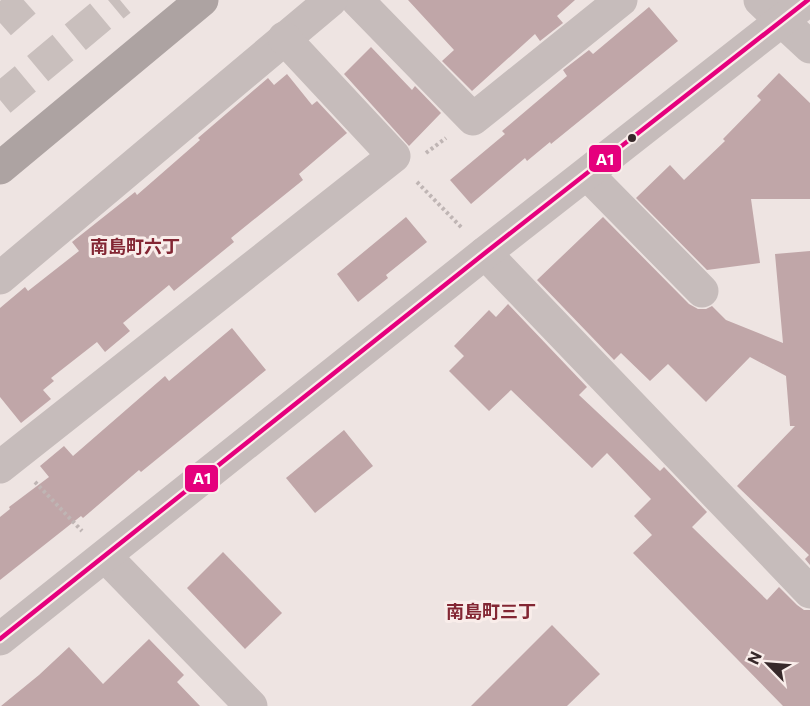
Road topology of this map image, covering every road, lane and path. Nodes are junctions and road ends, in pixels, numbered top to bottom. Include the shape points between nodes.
1 (202, 0) edge
2 (331, 0) edge
3 (357, 0) edge
4 (621, 0) edge
5 (808, 0) edge
6 (771, 11) edge
7 (284, 38) junction
8 (810, 47) edge
9 (472, 119) junction
10 (400, 162) junction
11 (0, 168) edge
12 (587, 174) junction
13 (485, 253) junction
14 (0, 278) edge
15 (702, 291) dead end
16 (4, 456) edge
17 (105, 556) junction
18 (810, 592) edge
19 (0, 639) edge
20 (251, 706) edge

1 - 11 highway
2 - 7 street
3 - 9 street
4 - 9 street
5 - 6 street
6 - 8 street
6 - 12 street
7 - 10 street
7 - 14 street
9 - 10 path
10 - 13 path
10 - 16 street
12 - 13 street
12 - 15 street
13 - 17 street
13 - 18 street
16 - 17 path
17 - 19 street
17 - 20 street

